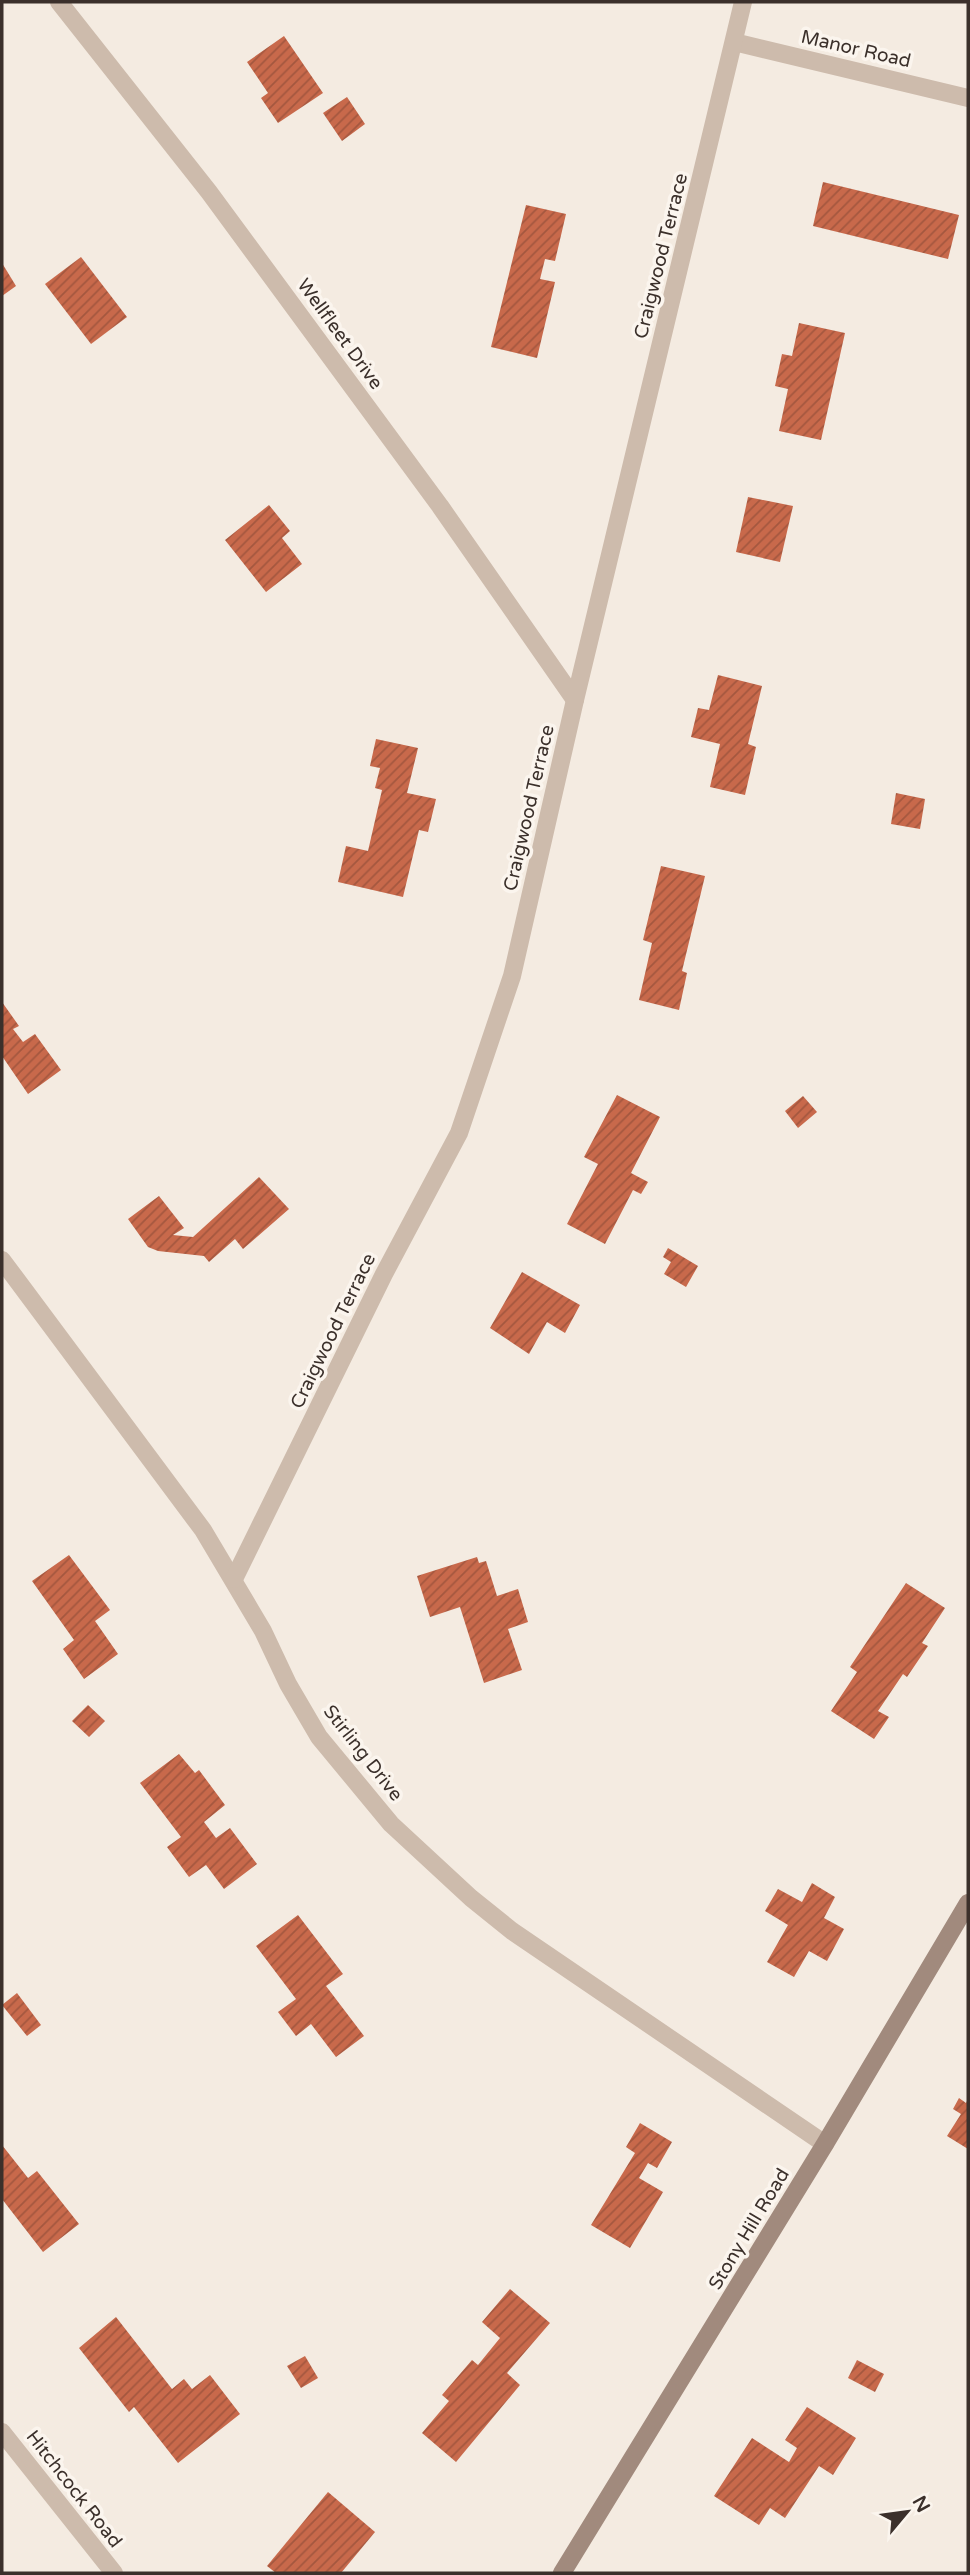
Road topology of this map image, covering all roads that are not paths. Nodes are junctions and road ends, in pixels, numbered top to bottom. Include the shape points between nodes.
1 (60, 2) edge
2 (743, 2) edge
3 (734, 42) junction
4 (968, 98) edge
5 (576, 700) junction
6 (2, 1260) edge
7 (234, 1579) junction
8 (968, 1903) edge
9 (825, 2144) junction
10 (2, 2432) edge
11 (114, 2573) edge
12 (562, 2573) edge

1 - 5 street, Wellfleet Drive via 209,192
2 - 3 street, Craigwood Terrace
3 - 4 street, Manor Road
3 - 5 street, Craigwood Terrace
5 - 7 street, Craigwood Terrace via 512,976 459,1133
6 - 7 street, Stirling Drive via 195,1519
7 - 9 street, Stirling Drive via 318,1737 391,1824 428,1860 512,1931
8 - 9 main road, Stony Hill Road
9 - 12 main road, Stony Hill Road
10 - 11 street, Hitchcock Road

